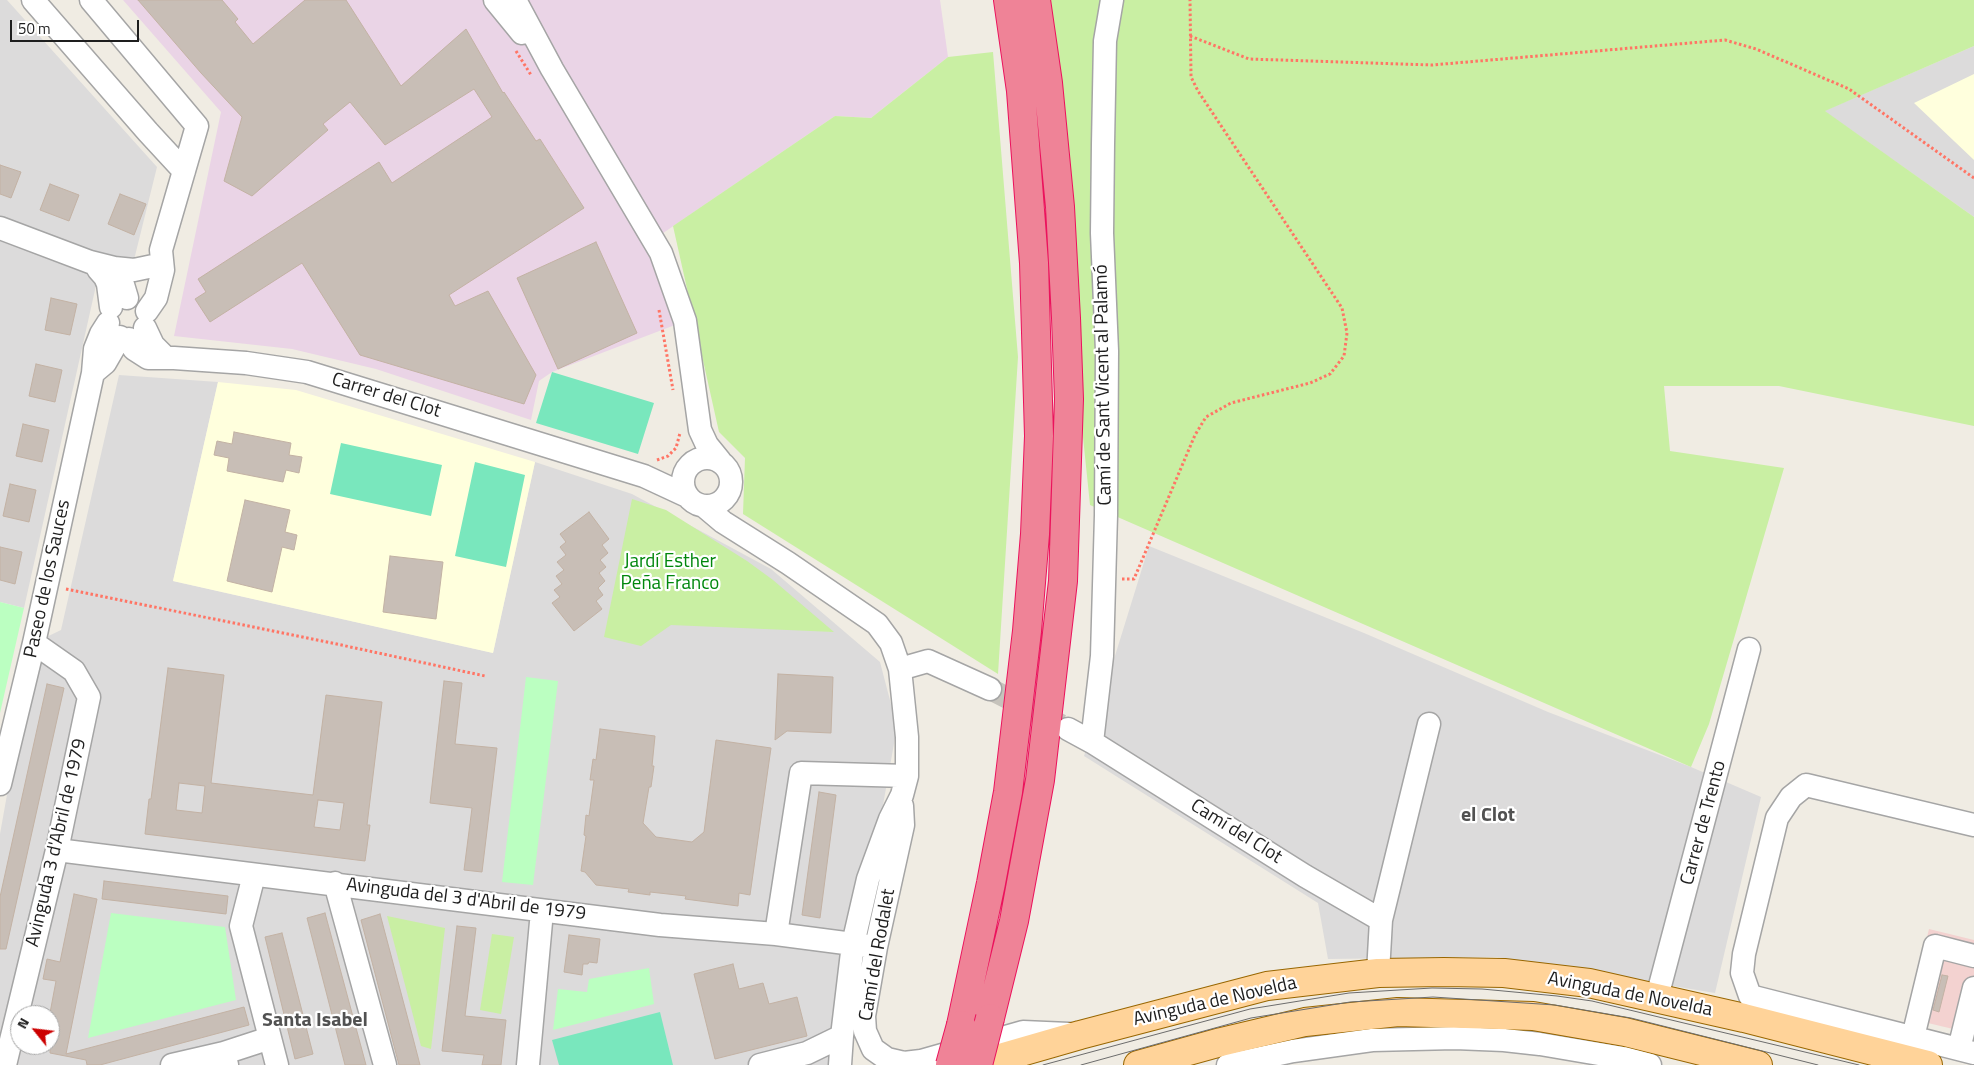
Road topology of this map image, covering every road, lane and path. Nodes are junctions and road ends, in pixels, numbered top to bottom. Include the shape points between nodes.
1 (33, 0) edge
2 (91, 0) edge
3 (495, 0) edge
4 (515, 0) edge
5 (1008, 0) edge
6 (1036, 0) edge
7 (1112, 0) edge
8 (1190, 0) edge
9 (1190, 36) junction
10 (552, 69) junction
11 (184, 171) junction
12 (1974, 178) edge
13 (0, 228) edge
14 (157, 260) junction
15 (90, 262) junction
16 (114, 268) junction
17 (127, 318) junction
18 (156, 358) junction
19 (99, 368) junction
20 (700, 430) junction
21 (720, 461) junction
22 (690, 464) junction
23 (644, 476) junction
24 (729, 492) junction
25 (695, 501) junction
26 (744, 536) junction
27 (1104, 579) junction
28 (66, 589) dead end
29 (34, 643) junction
30 (1749, 649) dead end
31 (900, 669) junction
32 (484, 676) dead end
33 (990, 689) tunnel mouth
34 (1429, 724) dead end
35 (1068, 729) tunnel mouth
36 (1092, 742) junction
37 (0, 784) edge
38 (904, 785) junction
39 (1974, 825) edge
40 (57, 850) junction
41 (254, 875) junction
42 (335, 883) junction
43 (542, 911) junction
44 (1381, 920) junction
45 (776, 934) junction
46 (853, 944) junction
47 (876, 947) junction
48 (1974, 956) edge
49 (1378, 973) junction
50 (1974, 988) edge
51 (1657, 997) junction
52 (1080, 1035) junction
53 (842, 1036) junction
54 (1912, 1037) junction
55 (270, 1038) junction
56 (1966, 1051) edge
57 (225, 1059) edge
58 (5, 1065) edge
59 (172, 1065) edge
60 (277, 1065) edge
61 (385, 1065) edge
62 (528, 1065) edge
63 (760, 1065) edge
64 (840, 1065) edge
65 (950, 1065) edge
66 (977, 1065) edge
67 (1138, 1065) edge
68 (1228, 1065) edge
69 (1650, 1065) edge
70 (1758, 1065) edge
71 (1928, 1065) edge

1 - 11 street
2 - 11 street, Paseo de los Sauces via 197,126
3 - 10 street
4 - 10 street
5 - 65 highway, bridge via 1021,91 1034,263 1039,436 1035,534 1028,631 1008,792
6 - 66 highway, bridge via 1060,207 1066,318 1069,399 1063,581 1040,780 1014,921
7 - 27 street, Camí de Sant Vicent al Palamó via 1105,41 1103,144 1102,234 1107,351
8 - 9 path
9 - 12 path via 1249,59 1432,65 1725,40 1756,49 1849,89
9 - 27 path via 1190,77 1342,308 1347,333 1344,356 1330,374 1310,383 1231,403 1206,417 1194,435 1134,579
10 - 20 street via 661,253 686,321
11 - 14 street, Paseo de los Sauces
13 - 15 street
14 - 16 street via 134,270
14 - 17 street, Paseo de los Sauces via 163,270 156,298
15 - 16 street
15 - 17 street via 105,277
16 - 17 street via 121,278
17 - 18 street via 153,345
17 - 19 street, Paseo de los Sauces via 101,334 95,349
18 - 19 street, Carrer del Clot via 119,358
18 - 23 street, Carrer del Clot via 246,363 306,372
19 - 29 street, Paseo de los Sauces
20 - 21 street
20 - 22 street
21 - 22 street via 706,457
21 - 24 street via 731,474
22 - 23 street, Carrer del Clot
22 - 25 street via 683,476 683,486
23 - 25 street, Carrer del Clot
24 - 25 street via 714,505
24 - 26 street via 734,516
25 - 26 street, Camí del Rodalet
26 - 31 street, Camí del Rodalet via 877,624 890,643
27 - 36 street, Camí de Sant Vicent al Palamó via 1102,656
28 - 32 path
29 - 37 street, Paseo de los Sauces
29 - 40 street, Avinguda 3 d'Abril de 1979 via 74,672 89,697
30 - 51 street, Carrer de Trento
31 - 33 street via 928,661
31 - 38 street, Camí del Rodalet via 907,737
34 - 44 street
35 - 36 street
36 - 44 street, Camí del Clot via 1288,866
38 - 45 street via 801,773
38 - 46 street, Camí del Rodalet via 868,879
38 - 47 street, Camí del Rodalet via 902,825
39 - 54 street via 1806,784 1791,797 1777,818 1744,954 1742,973 1750,996
40 - 41 street, Avinguda del 3 d'Abril de 1979
40 - 58 street, Avinguda 3 d'Abril de 1979
41 - 42 street, Avinguda del 3 d'Abril de 1979
41 - 55 street via 242,926
42 - 43 street, Avinguda del 3 d'Abril de 1979
42 - 61 street
43 - 45 street, Avinguda del 3 d'Abril de 1979
43 - 62 street
44 - 49 street
45 - 46 street, Avinguda del 3 d'Abril de 1979
46 - 47 street, Avinguda del 3 d'Abril de 1979
46 - 53 street, Camí del Rodalet
47 - 52 street, Camí del Rodalet via 864,1022 873,1049 887,1059 904,1063 921,1061 1023,1032
48 - 54 street via 1935,946
49 - 51 main road, Avinguda de Novelda via 1504,973 1589,983
49 - 52 main road, Avinguda de Novelda via 1267,986
50 - 56 street
51 - 71 main road, Avinguda de Novelda
52 - 66 main road, Avinguda de Novelda
53 - 63 street via 807,1053
53 - 64 street, Camí del Rodalet
54 - 56 street
55 - 57 street
55 - 60 street
57 - 59 street
67 - 70 main road, Avinguda de Novelda via 1305,1022 1398,1012 1533,1016 1625,1032
68 - 69 street via 1293,1051 1372,1040 1455,1038 1540,1044

